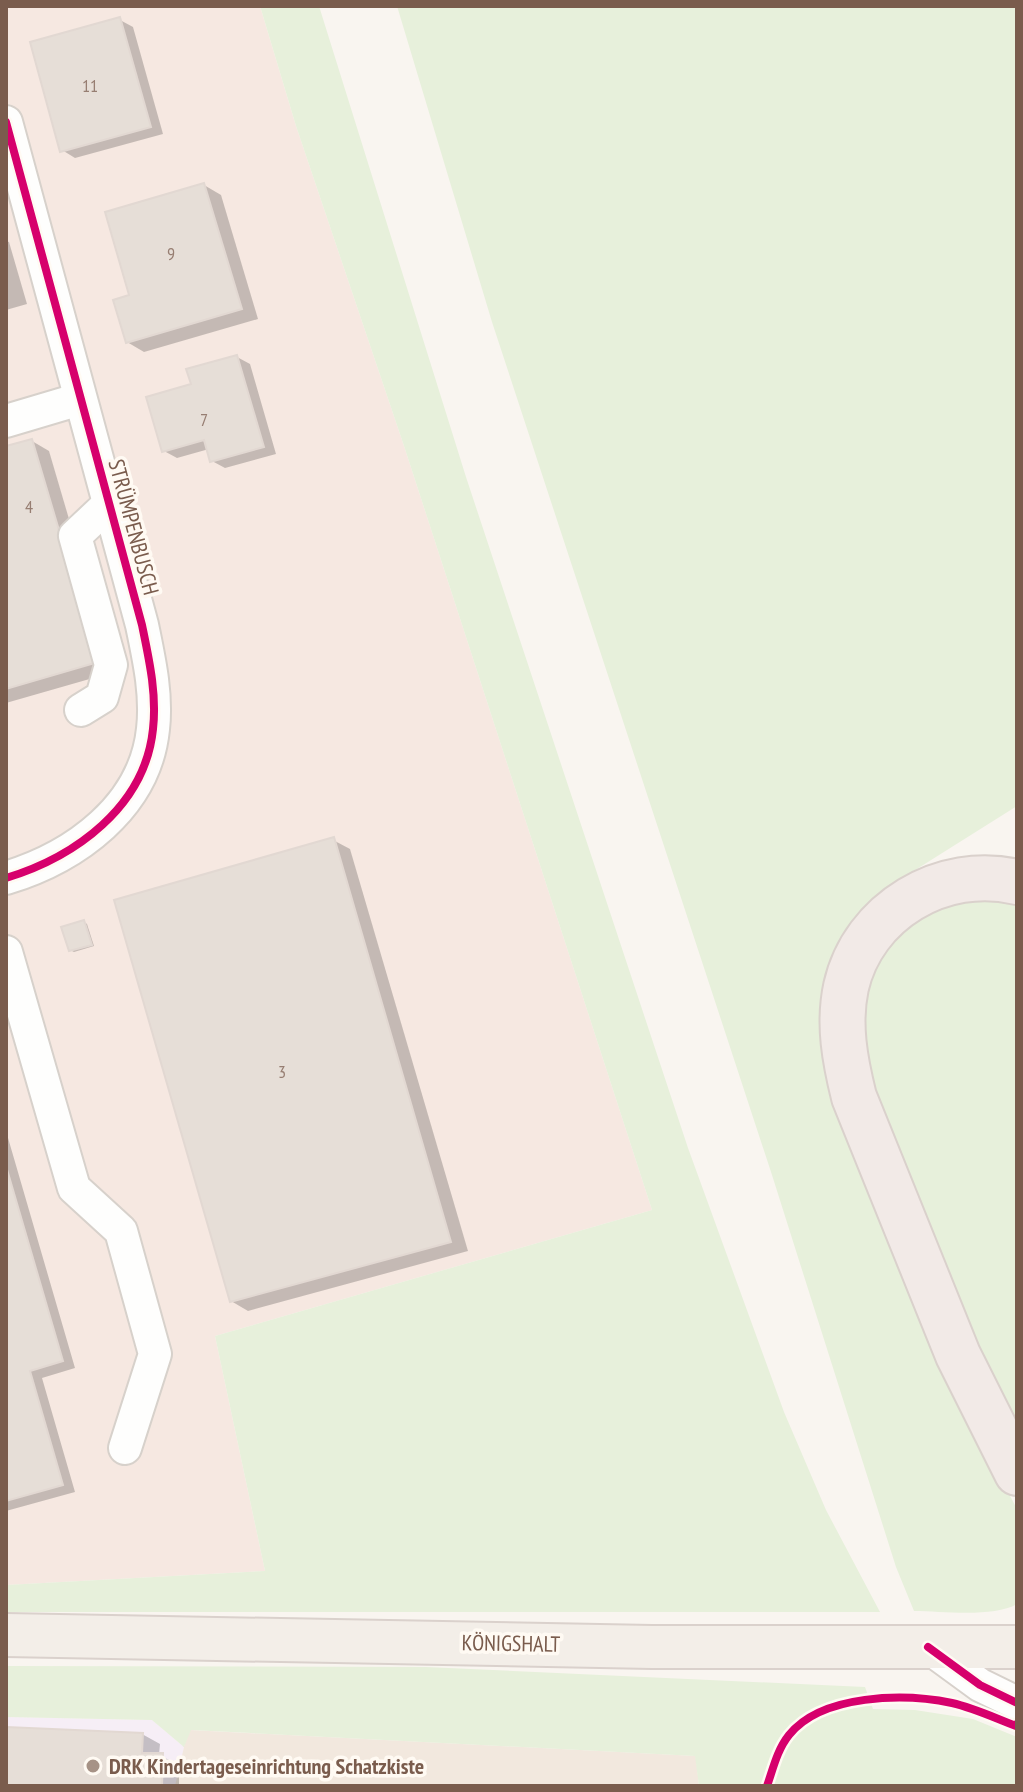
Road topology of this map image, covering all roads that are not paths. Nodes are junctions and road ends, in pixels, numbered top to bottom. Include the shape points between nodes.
1 (6, 122) edge
2 (80, 399) junction
3 (6, 421) edge
4 (109, 504) junction
5 (81, 710) dead end
6 (6, 878) edge
7 (1017, 882) edge
8 (6, 952) edge
9 (125, 1448) dead end
10 (1017, 1473) edge
11 (6, 1635) edge
12 (1017, 1647) edge
13 (908, 1648) junction
14 (1017, 1703) edge

1 - 2 street, STRÜMPENBUSCH
2 - 3 street
2 - 4 street, STRÜMPENBUSCH
4 - 5 street via 75,536 111,665 102,697
4 - 6 street, STRÜMPENBUSCH via 152,676 154,728 149,753 124,800 95,831 56,859
7 - 10 highway via 975,877 912,895 890,913 857,957 842,1017 854,1097 958,1355
8 - 9 street via 74,1188 121,1231 155,1354
11 - 13 main road, KÖNIGSHALT
12 - 13 main road, KÖNIGSHALT
13 - 14 street

